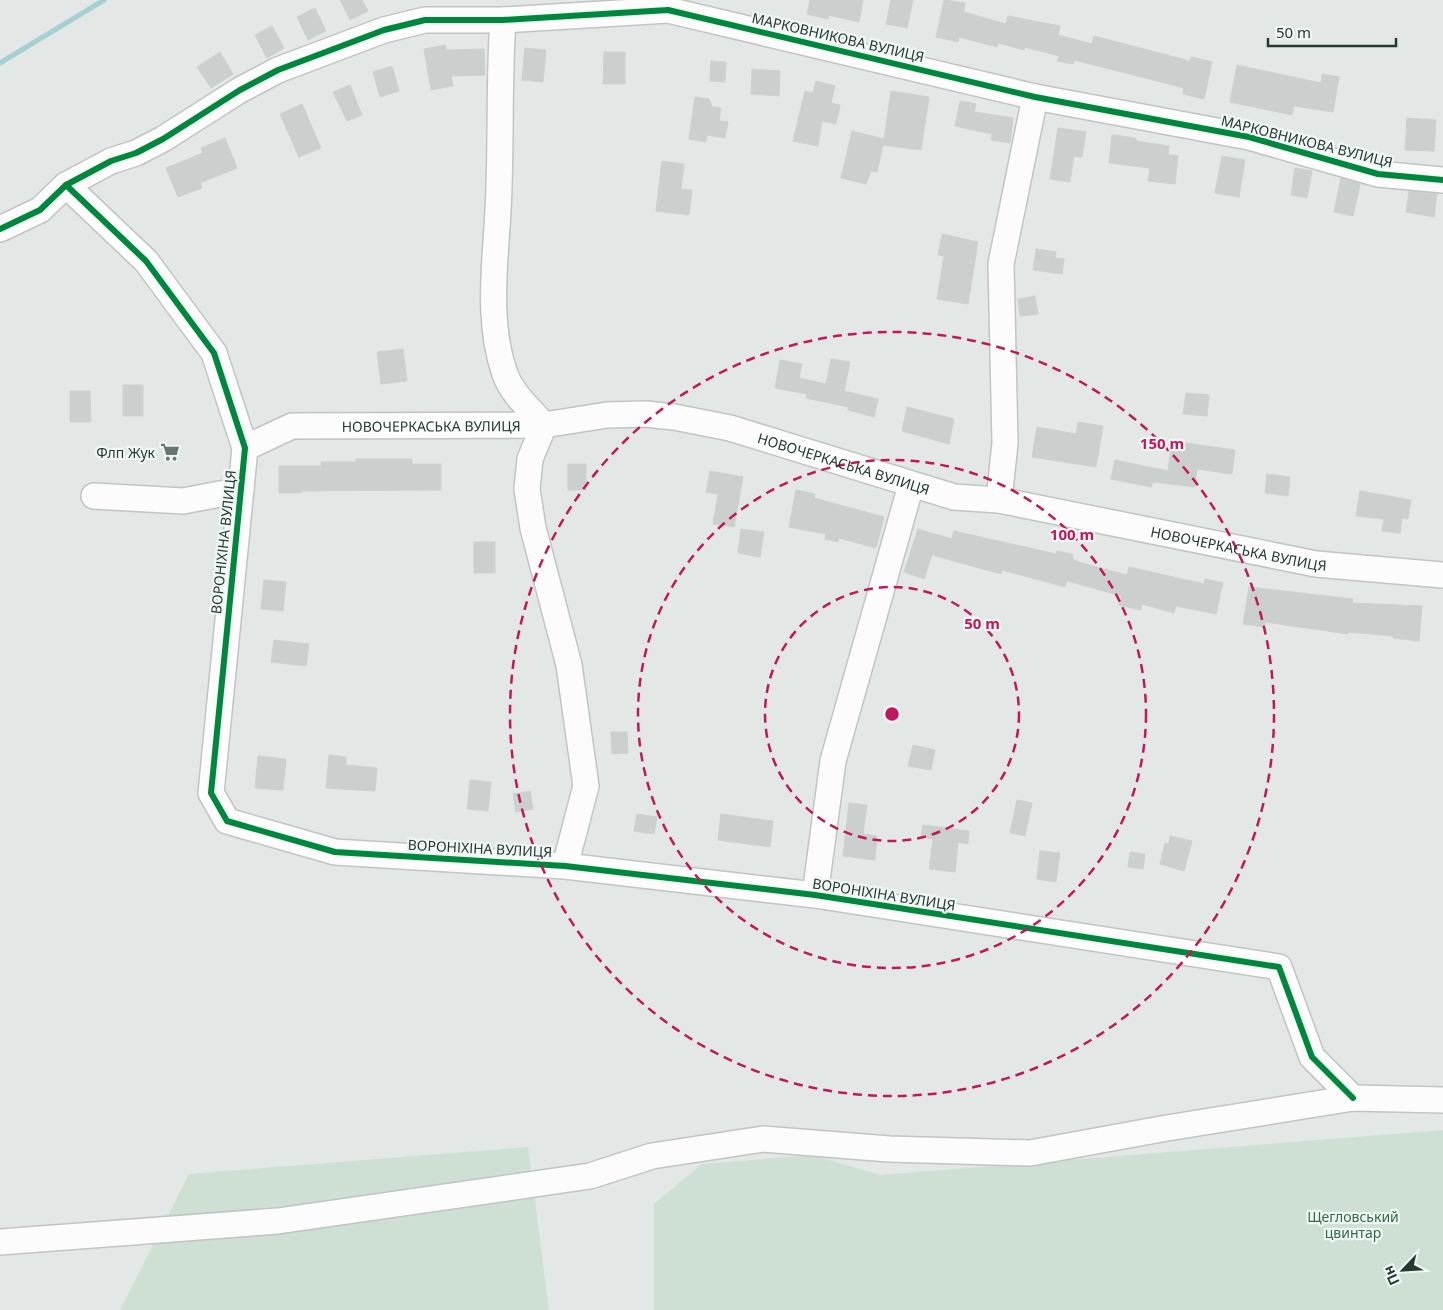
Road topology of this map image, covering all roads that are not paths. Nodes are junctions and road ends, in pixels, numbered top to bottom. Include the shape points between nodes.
1 (503, 20) junction
2 (1035, 97) junction
3 (1443, 180) edge
4 (66, 185) junction
5 (0, 229) edge
6 (544, 425) junction
7 (245, 448) junction
8 (911, 485) junction
9 (241, 490) junction
10 (94, 496) dead end
11 (1000, 500) junction
12 (1443, 574) edge
13 (566, 866) junction
14 (815, 895) junction
15 (1353, 1098) junction
16 (1443, 1100) edge
17 (0, 1242) edge

1 - 2 street, МАРКОВНИКОВА ВУЛИЦЯ via 668,10
1 - 4 street, МАРКОВНИКОВА ВУЛИЦЯ via 425,20 384,30 319,53 240,90 163,139
1 - 6 street via 500,185 493,314 497,347 510,387
2 - 3 street, МАРКОВНИКОВА ВУЛИЦЯ via 1249,136 1378,174
2 - 11 street via 1001,264 1005,443
4 - 5 street, МАРКОВНИКОВА ВУЛИЦЯ via 40,210
4 - 7 street, ВОРОНІХІНА ВУЛИЦЯ via 146,261 214,353
6 - 7 street, НОВОЧЕРКАСЬКА ВУЛИЦЯ via 292,426
6 - 8 street, НОВОЧЕРКАСЬКА ВУЛИЦЯ via 607,414 674,417 730,428
6 - 13 street via 530,459 527,489 533,528 569,666 586,786
7 - 9 street, ВОРОНІХІНА ВУЛИЦЯ
8 - 11 street, НОВОЧЕРКАСЬКА ВУЛИЦЯ via 954,497
8 - 14 street via 833,761
9 - 10 street via 184,501
9 - 13 street, ВОРОНІХІНА ВУЛИЦЯ via 212,793 226,821 335,852
11 - 12 street, НОВОЧЕРКАСЬКА ВУЛИЦЯ via 1316,564
13 - 14 street, ВОРОНІХІНА ВУЛИЦЯ
14 - 15 street, ВОРОНІХІНА ВУЛИЦЯ via 1279,967 1312,1057
15 - 16 street
15 - 17 street via 1030,1153 889,1149 763,1139 652,1156 590,1176 278,1221

